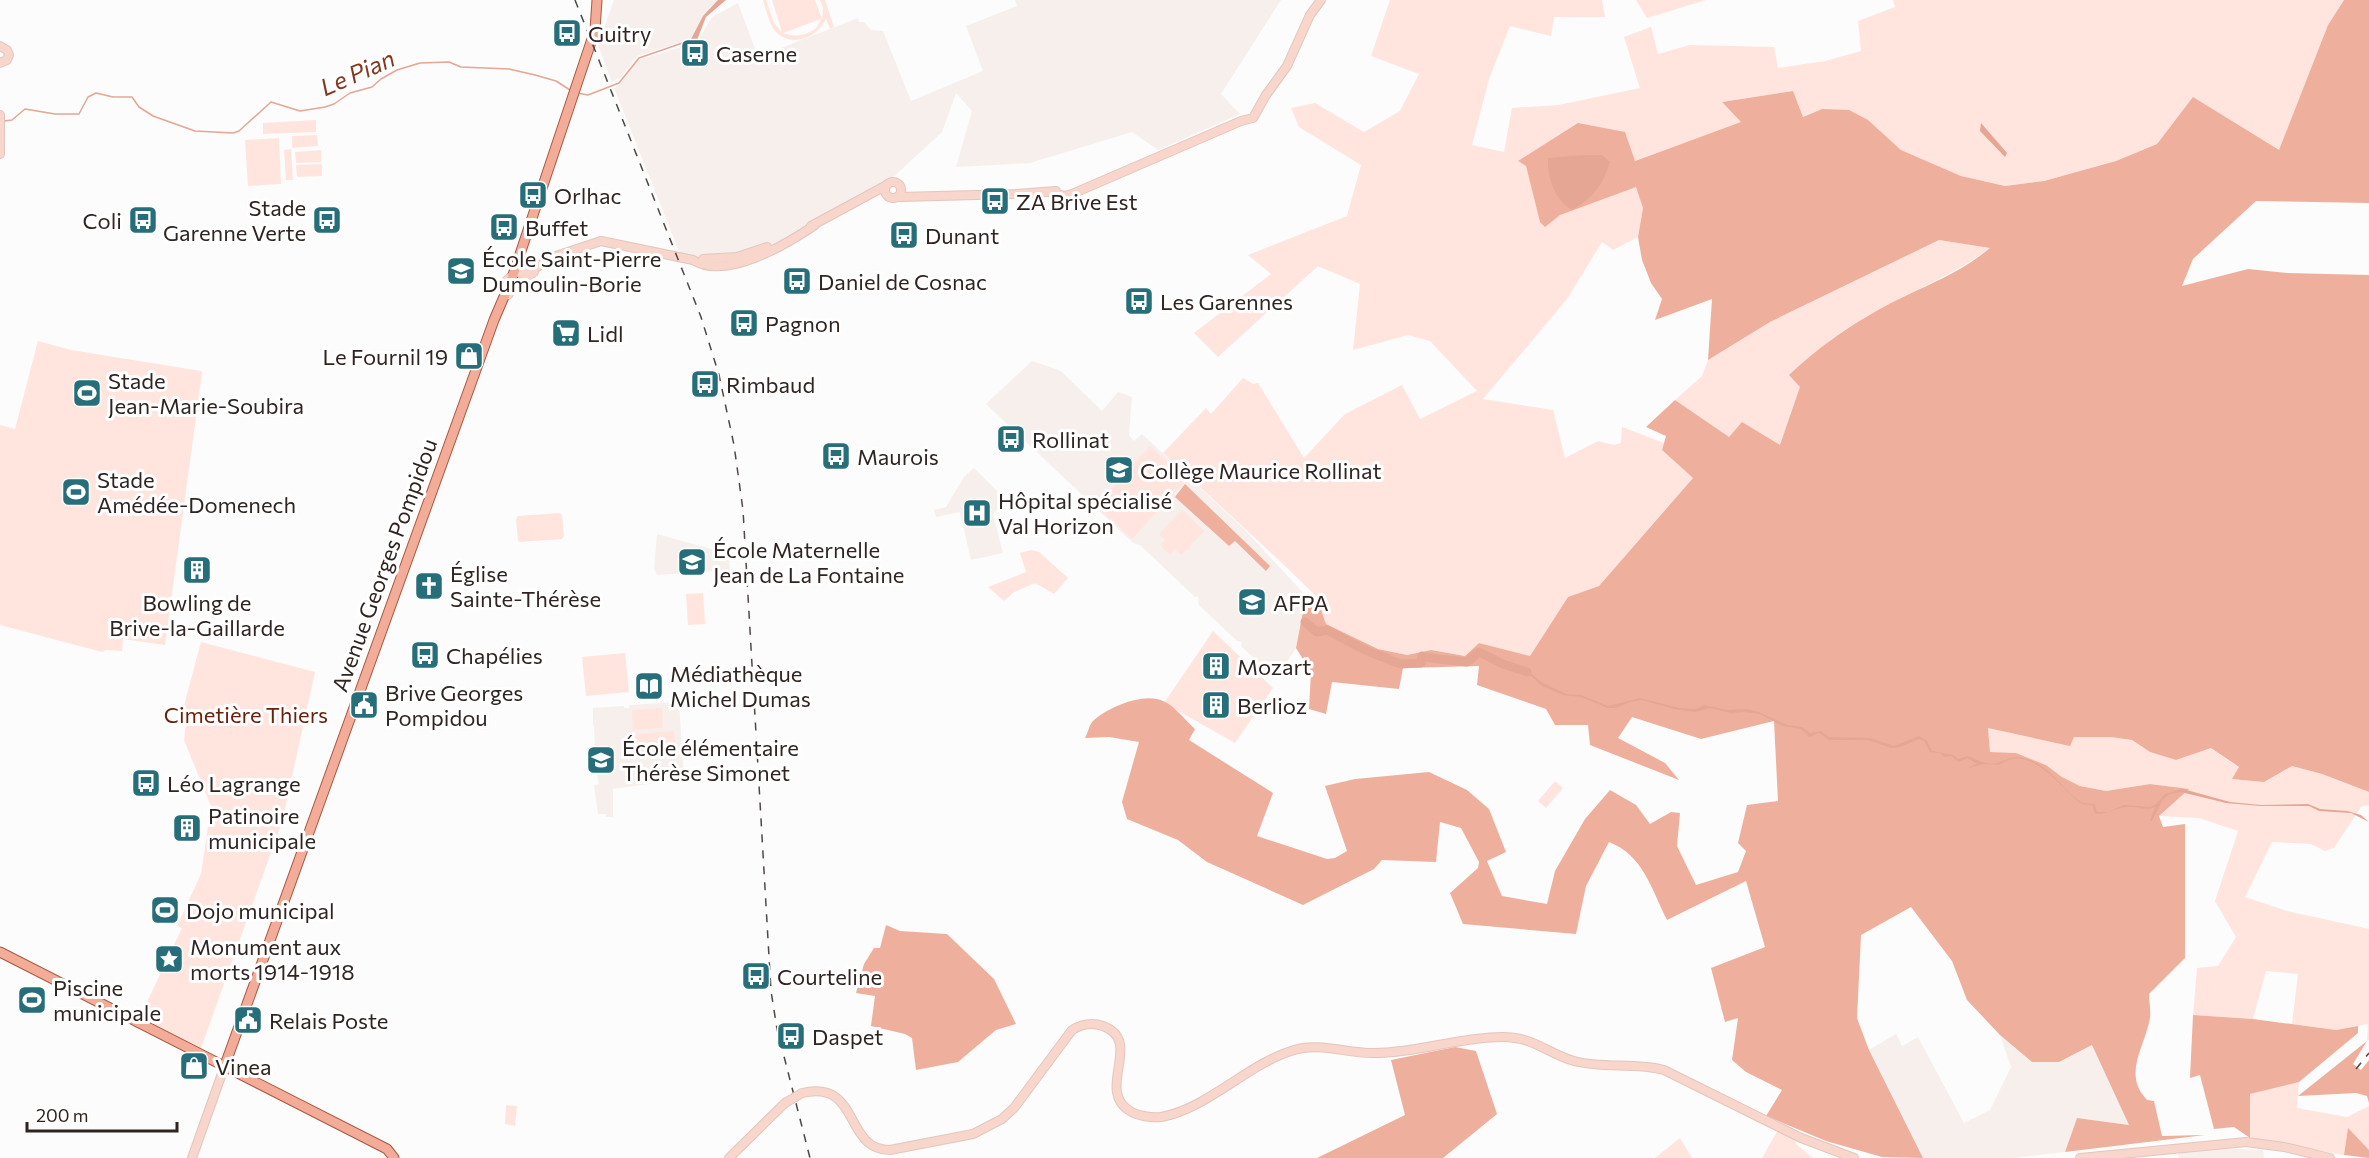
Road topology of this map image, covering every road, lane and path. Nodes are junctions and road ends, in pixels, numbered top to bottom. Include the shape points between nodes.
1 (597, 0) edge
2 (602, 0) edge
3 (1322, 0) edge
4 (598, 15) junction
5 (0, 46) edge
6 (3, 62) edge
7 (0, 71) edge
8 (576, 92) junction
9 (1, 121) edge
10 (0, 154) edge
11 (886, 185) junction
12 (901, 187) junction
13 (910, 195) junction
14 (869, 196) junction
15 (887, 197) junction
16 (898, 197) junction
17 (533, 209) junction
18 (815, 225) junction
19 (524, 228) junction
20 (795, 234) junction
21 (744, 255) junction
22 (755, 258) junction
23 (693, 260) junction
24 (712, 265) junction
25 (515, 271) junction
26 (0, 952) edge
27 (225, 1065) junction
28 (192, 1158) edge
29 (394, 1158) edge
30 (729, 1158) edge
31 (1854, 1158) edge
32 (2080, 1158) edge
33 (2330, 1158) edge

1 - 4 main road
2 - 4 main road
3 - 13 main road via 1310,15 1287,66 1249,116 1065,196
4 - 8 main road, Avenue Georges Pompidou
4 - 8 main road, Avenue Georges Pompidou via 598,41
5 - 6 main road via 8,52
6 - 7 main road
8 - 17 main road, Avenue Georges Pompidou
9 - 10 main road
11 - 12 main road via 895,182
11 - 14 main road
11 - 15 main road
12 - 13 main road
12 - 16 main road
13 - 16 main road
14 - 15 main road
14 - 18 main road
15 - 16 main road
17 - 19 main road, Avenue Georges Pompidou
17 - 25 main road, Avenue Georges Pompidou
18 - 20 main road
18 - 22 main road
19 - 25 main road, Avenue Georges Pompidou
19 - 25 main road, Avenue Georges Pompidou
20 - 21 main road
20 - 22 main road
21 - 23 main road
21 - 24 main road
22 - 24 main road
23 - 24 main road
23 - 25 main road via 601,241 570,250 531,272
25 - 27 main road, Avenue Georges Pompidou
26 - 27 main road
27 - 28 main road
27 - 29 main road via 387,1149
30 - 31 main road, bridge via 785,1103 802,1093 827,1092 837,1097 847,1107 864,1141 880,1149 962,1137 984,1129 1008,1115 1072,1030 1092,1023 1110,1029 1118,1039 1122,1052 1115,1081 1117,1095 1124,1107 1142,1116 1160,1117 1178,1111 1270,1058 1306,1047 1382,1053 1475,1038 1515,1037 1574,1060 1664,1070 1810,1142
32 - 33 main road via 2246,1142

